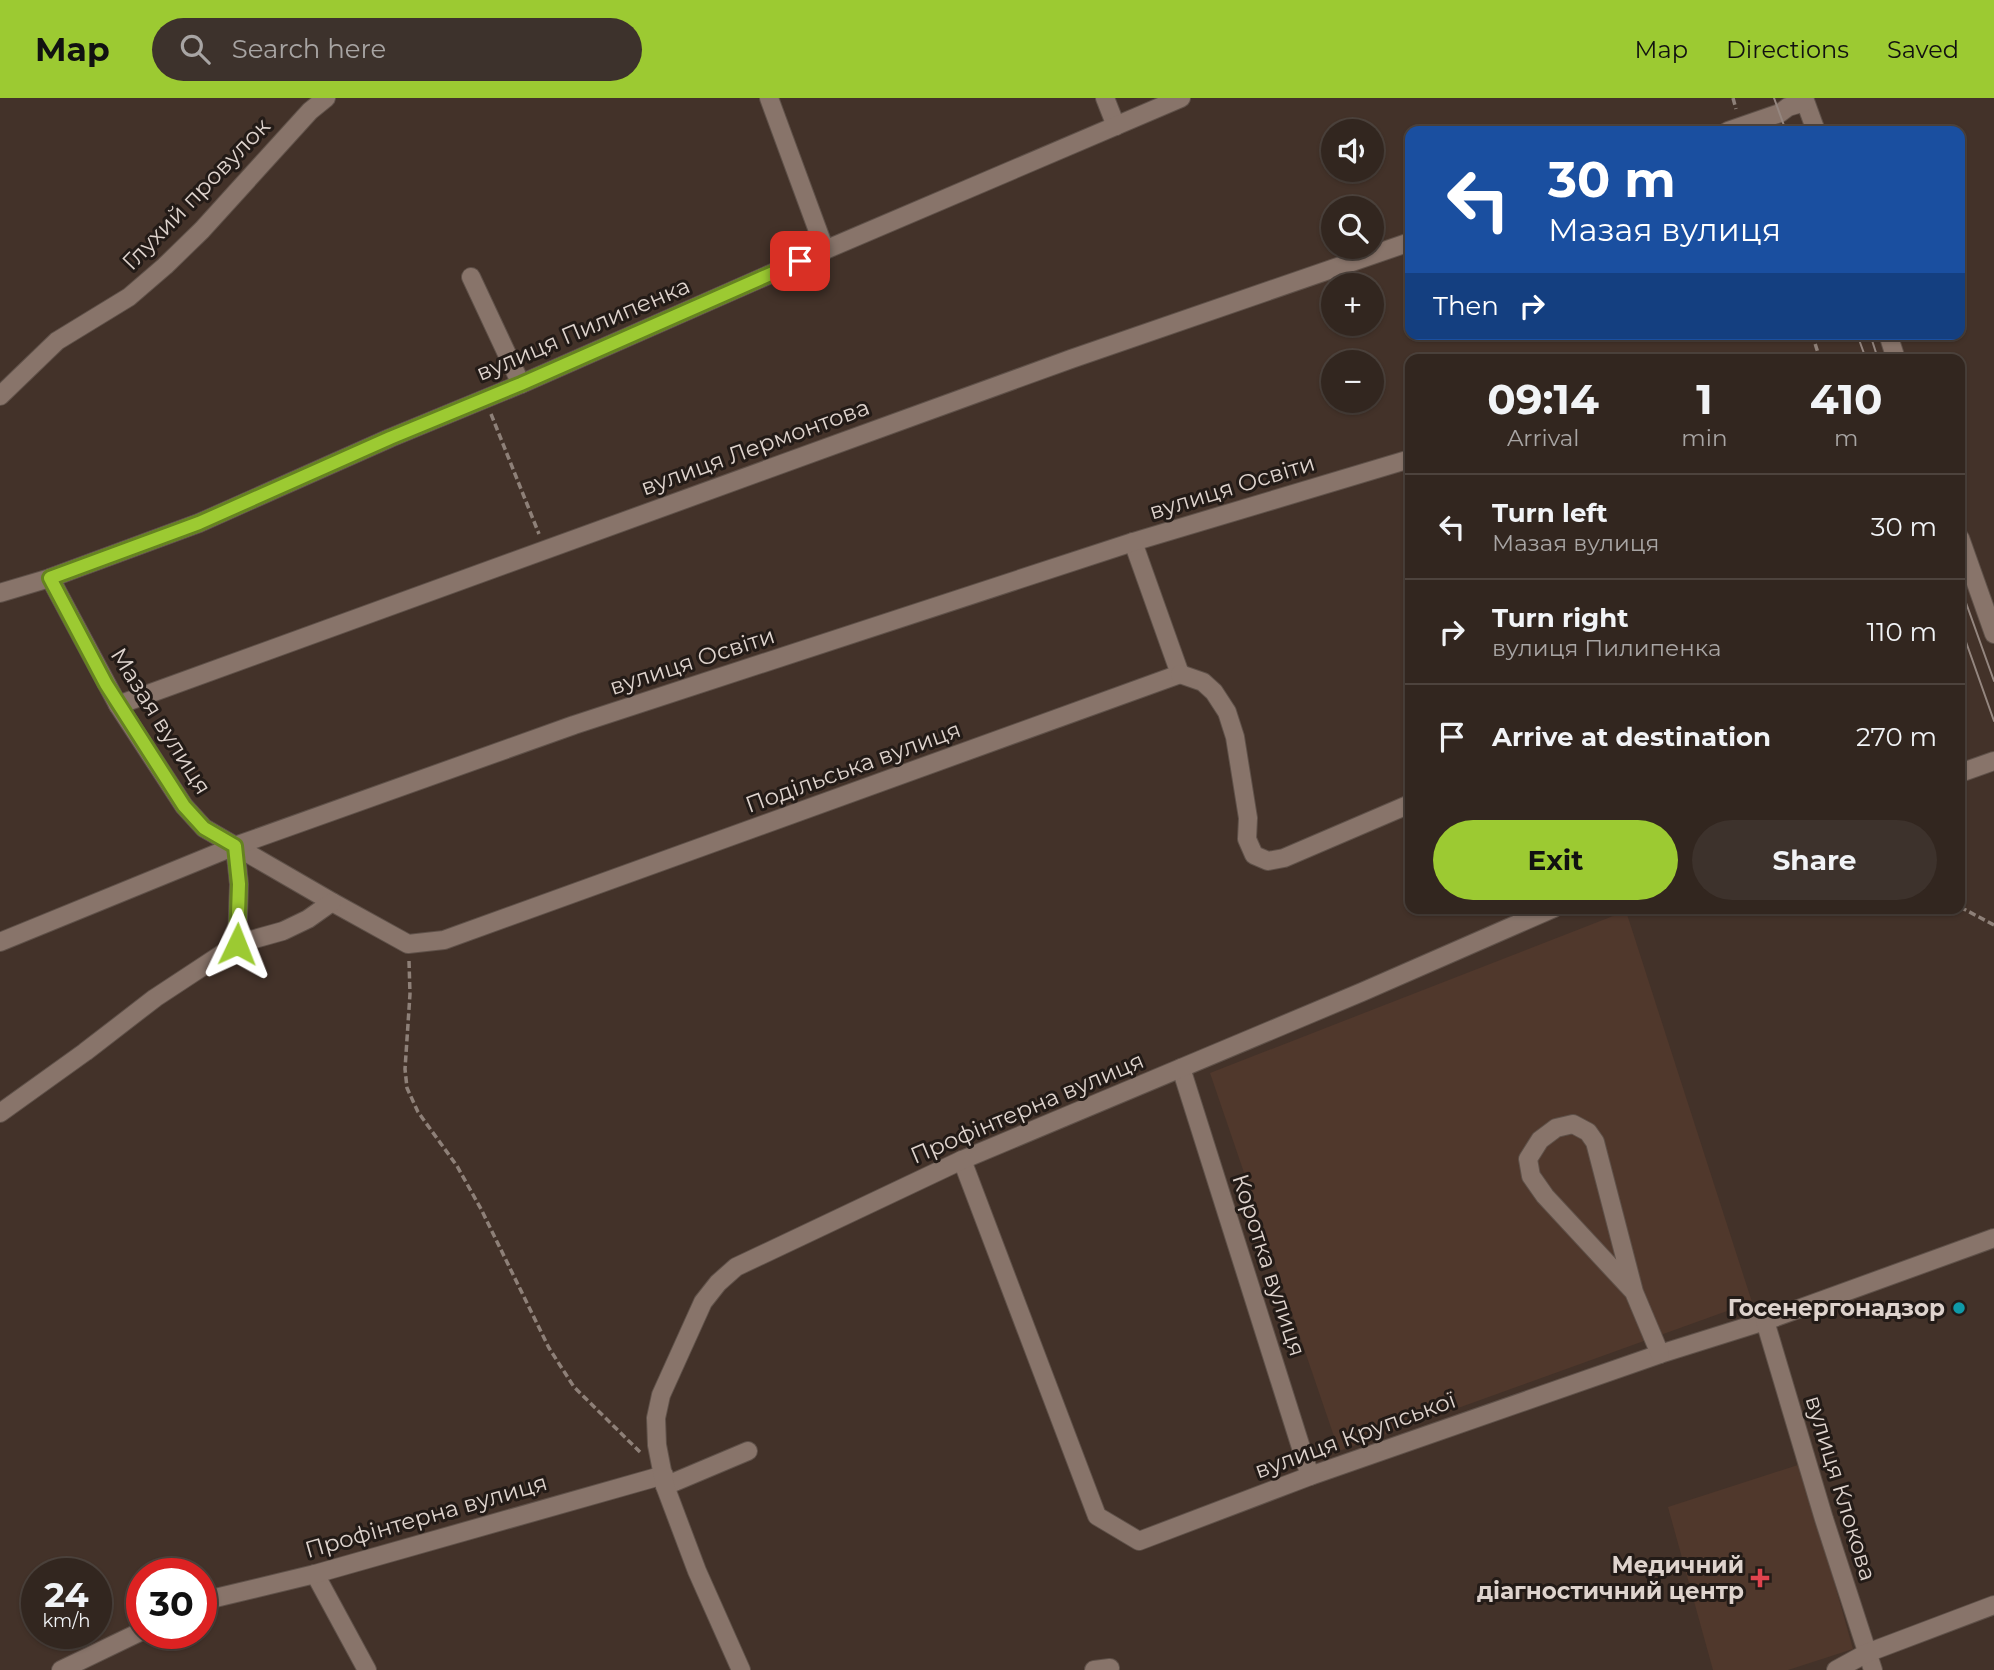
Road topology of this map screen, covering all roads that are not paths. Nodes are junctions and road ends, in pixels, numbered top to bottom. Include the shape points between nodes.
1 (326, 98) edge
2 (769, 98) edge
3 (1105, 98) edge
4 (1181, 98) edge
5 (1805, 100) edge
6 (1116, 126) junction
7 (1742, 126) edge
8 (1814, 126) edge
9 (1405, 244) edge
10 (825, 250) junction
11 (471, 277) dead end
12 (521, 384) junction
13 (0, 396) edge
14 (1405, 460) edge
15 (1133, 542) junction
16 (1965, 552) edge
17 (50, 578) junction
18 (0, 593) edge
19 (1994, 634) edge
20 (1180, 674) junction
21 (118, 705) junction
22 (1994, 761) edge
23 (1965, 771) edge
24 (1405, 806) edge
25 (235, 846) junction
26 (332, 902) junction
27 (1540, 914) edge
28 (0, 942) edge
29 (237, 944) junction
30 (408, 944) joint
31 (1181, 1068) junction
32 (0, 1114) edge
33 (962, 1160) junction
34 (1994, 1238) edge
35 (1634, 1292) junction
36 (1765, 1321) junction
37 (1660, 1354) junction
38 (748, 1451) dead end
39 (1310, 1476) junction
40 (665, 1480) junction
41 (315, 1574) junction
42 (217, 1598) edge
43 (1994, 1605) edge
44 (126, 1639) edge
45 (1870, 1662) edge
46 (61, 1670) edge
47 (367, 1670) edge
48 (741, 1670) edge
49 (1836, 1670) edge

1 - 13 street, Глухий провулок via 165,266 129,297 57,341
2 - 10 street
3 - 6 street
4 - 6 street, вулиця Пилипенка
5 - 7 street
5 - 8 street
6 - 10 street, вулиця Пилипенка
9 - 21 street, вулиця Лермонтова via 1071,359
10 - 12 street, вулиця Пилипенка
11 - 12 street
12 - 17 street, вулиця Пилипенка via 199,523
14 - 15 street, вулиця Освіти
15 - 20 street
15 - 25 street, вулиця Освіти via 574,725
16 - 19 street
17 - 18 street, вулиця Пилипенка
17 - 21 street, Мазая вулиця
20 - 24 street via 1203,682 1227,712 1248,818 1247,839 1254,855 1284,859
20 - 30 street, Подільська вулиця via 444,940
21 - 25 street, Мазая вулиця via 184,806 204,828
22 - 23 street
25 - 26 street, Мазая вулиця
25 - 28 street, вулиця Освіти
25 - 29 street
26 - 29 street via 283,931
26 - 30 street, Мазая вулиця
27 - 31 street, Профінтерна вулиця
29 - 32 street via 155,998
31 - 33 street, Профінтерна вулиця
31 - 39 street, Коротка вулиця
33 - 39 street, вулиця Крупської via 1097,1516 1139,1541
33 - 40 street, Профінтерна вулиця via 736,1267 718,1283 703,1302 661,1395 657,1445
34 - 36 street, вулиця Крупської
35 - 35 street via 1531,1176 1528,1159 1540,1140 1556,1128 1573,1124 1595,1142
35 - 37 street
36 - 37 street, вулиця Крупської
36 - 45 street, вулиця Клокова
37 - 39 street, вулиця Крупської
38 - 40 street
40 - 41 street, Профінтерна вулиця
40 - 48 street via 697,1571
41 - 42 street, Профінтерна вулиця
41 - 47 street
43 - 45 street
44 - 46 street
45 - 49 street

